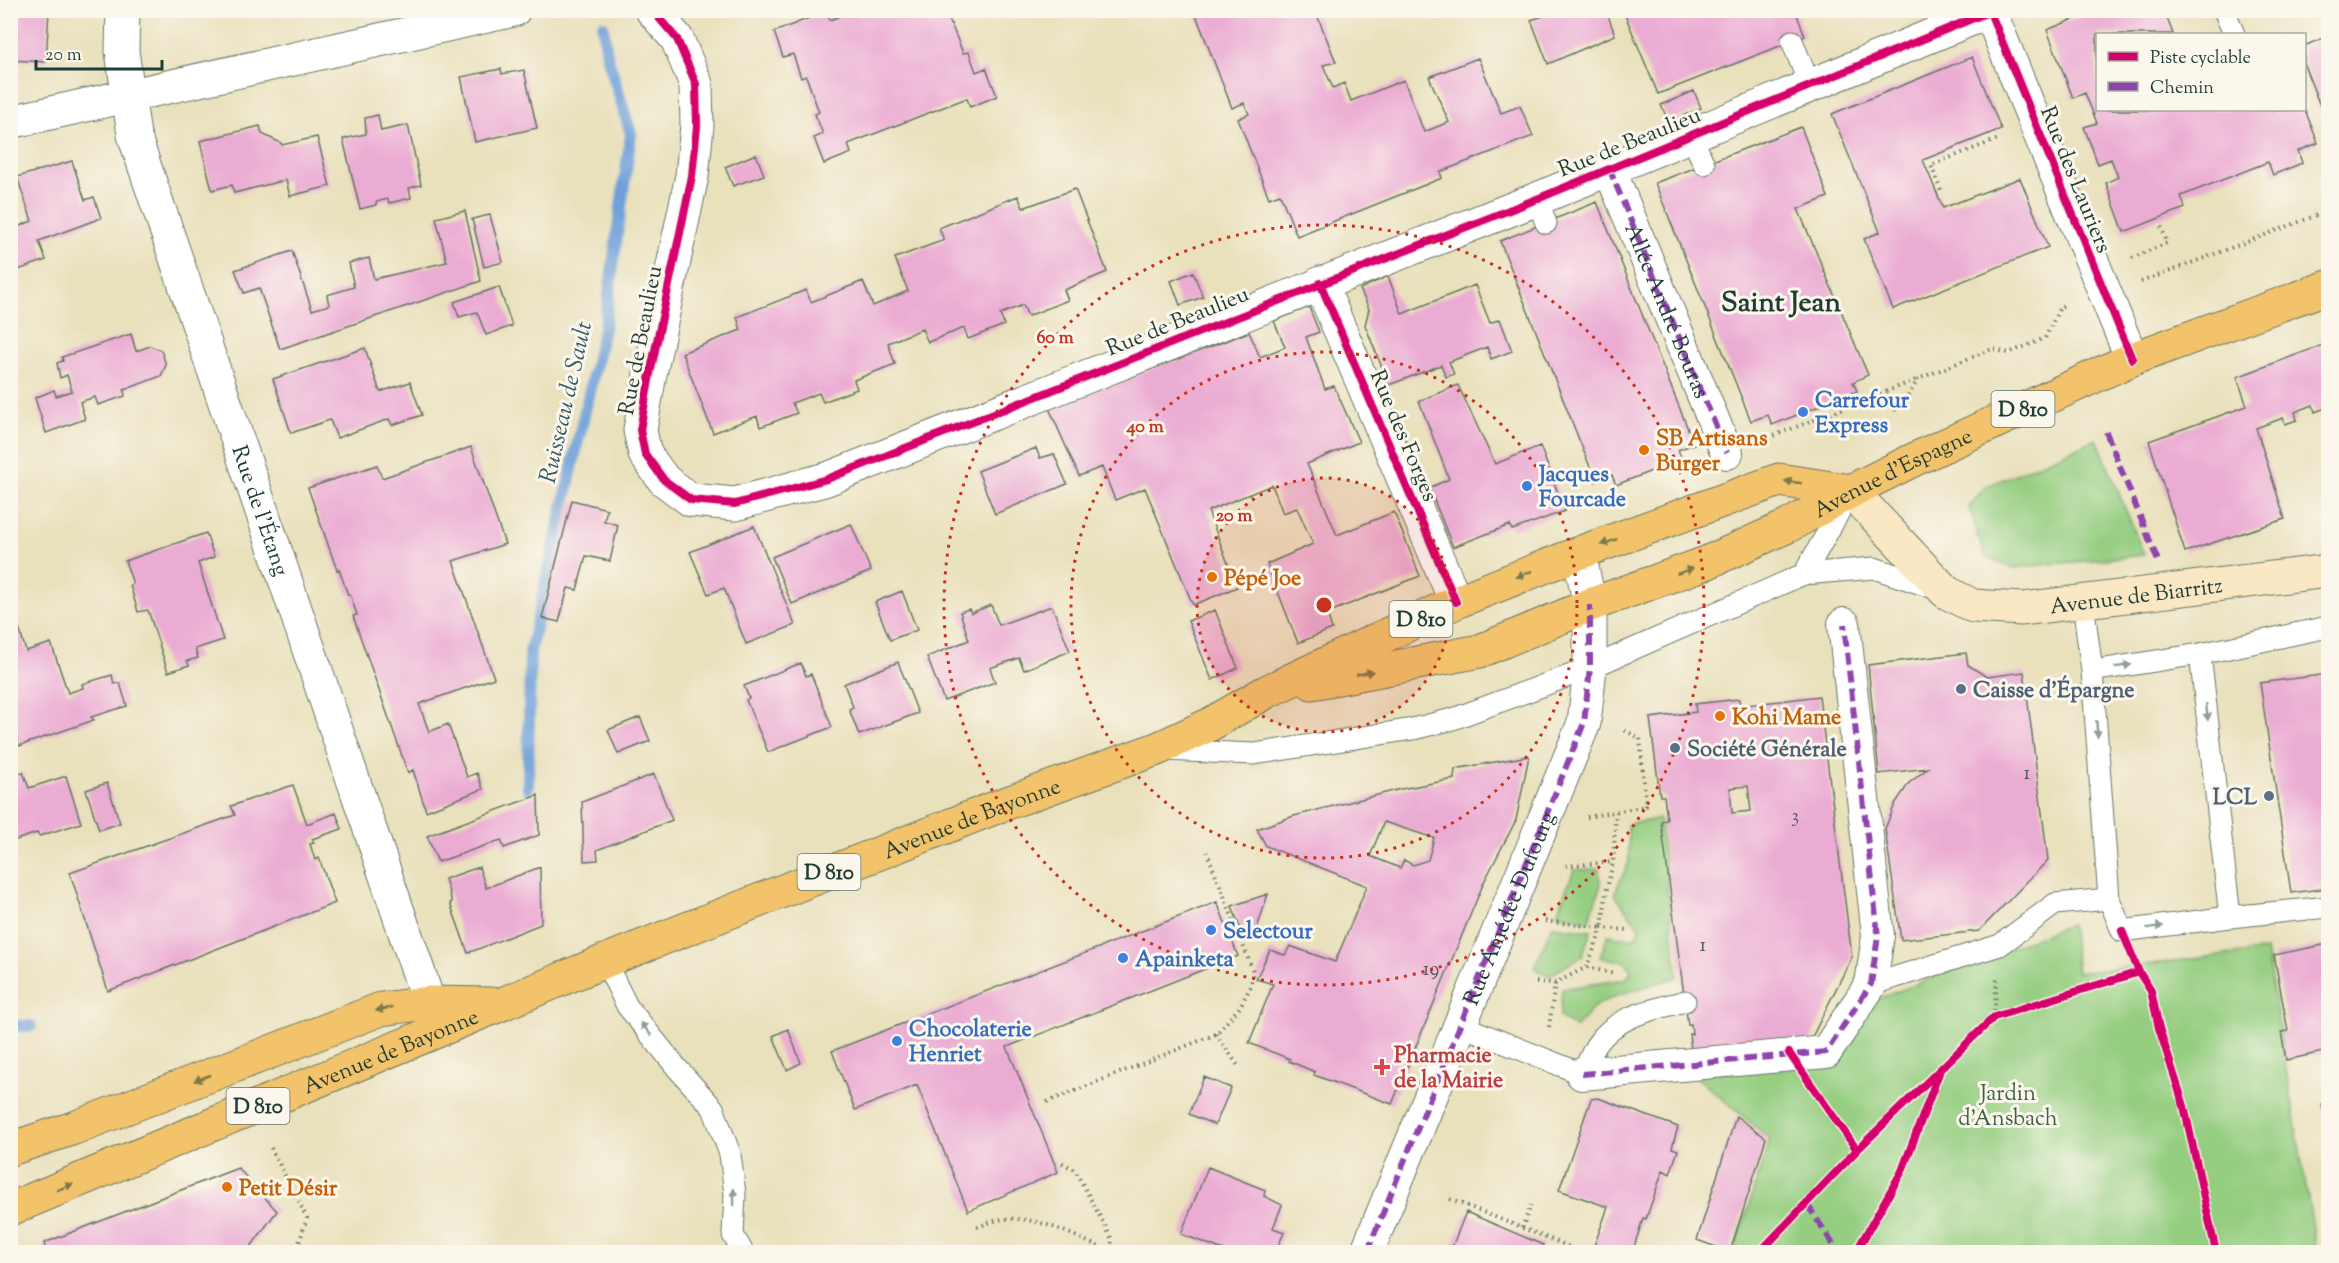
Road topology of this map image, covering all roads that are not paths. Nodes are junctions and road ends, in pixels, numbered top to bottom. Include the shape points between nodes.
1 (123, 10) edge
2 (514, 10) edge
3 (652, 10) edge
4 (2224, 10) edge
5 (1992, 11) edge
6 (2234, 33) edge
7 (1792, 41) dead end
8 (1810, 86) junction
9 (127, 98) junction
10 (10, 122) edge
11 (1609, 168) junction
12 (1320, 283) junction
13 (2328, 286) edge
14 (2132, 359) junction
15 (1727, 453) road end
16 (1851, 490) junction
17 (1579, 553) junction
18 (2328, 571) edge
19 (1804, 573) junction
20 (1946, 592) junction
21 (1456, 602) junction
22 (2083, 603) junction
23 (1590, 605) junction
24 (1844, 624) dead end
25 (2328, 627) edge
26 (2200, 654) junction
27 (1590, 668) junction
28 (2092, 671) junction
29 (1266, 692) junction
30 (1157, 749) junction
31 (2109, 899) junction
32 (2328, 907) edge
33 (2230, 917) junction
34 (605, 961) junction
35 (1870, 985) junction
36 (1685, 1001) dead end
37 (429, 1003) junction
38 (505, 1004) junction
39 (1460, 1025) junction
40 (1582, 1074) junction
41 (10, 1149) edge
42 (10, 1209) edge
43 (743, 1252) edge
44 (1367, 1252) edge

1 - 9 street, Rue de l'Étang
2 - 9 street
3 - 12 street, Rue de Beaulieu via 677,39 696,84 698,126 692,176 640,430 645,454 664,480 691,500 735,504 827,479
4 - 6 lane
5 - 8 street, Rue de Beaulieu
5 - 14 street, Rue des Lauriers via 2109,281
7 - 8 lane
8 - 11 street, Rue de Beaulieu via 1698,149
9 - 10 street
9 - 37 street, Rue de l'Étang via 134,135
11 - 12 street, Rue de Beaulieu via 1541,211
11 - 15 street, Allée André Bouras
12 - 21 street, Rue des Forges
13 - 14 main road, Avenue d'Espagne / D 810
14 - 16 main road, Avenue d'Espagne / D 810
16 -> 17 main road, D 810 via 1779,480
16 - 19 lane
16 - 20 main road, Avenue de Biarritz
23 -> 16 main road, Avenue d'Espagne / D 810 via 1706,563 1788,526
17 -> 21 main road, D 810
17 - 23 street, Rue Amédée Dufourg
18 - 22 main road, Avenue de Biarritz
19 - 20 lane via 1874,568
19 - 27 lane
20 - 22 main road, Avenue de Biarritz via 1973,606 2022,609
21 - 29 main road, D 810
22 - 28 lane
23 - 27 street, Rue Amédée Dufourg
29 -> 23 main road, D 810 via 1480,651
24 - 35 street via 1878,936
25 - 26 lane
28 -> 26 lane
26 -> 33 lane
27 - 30 lane via 1453,719 1413,729 1254,754
27 - 39 street, Rue Amédée Dufourg via 1584,723
28 -> 31 lane
29 - 30 main road, Avenue de Bayonne / D 810
30 - 34 main road, Avenue de Bayonne / D 810 via 1007,803
31 -> 33 lane via 2122,931
31 - 35 lane via 2055,904 2000,945
32 - 33 lane
34 - 38 main road, Avenue de Bayonne / D 810
43 -> 34 lane via 733,1235 735,1194 730,1154 713,1108 627,1006
35 - 40 street via 1826,1052
36 - 40 lane via 1630,1017 1611,1029 1596,1045
37 - 38 main road, Avenue de Bayonne / D 810
37 -> 41 main road, Avenue de Bayonne / D 810 via 381,1009
42 -> 38 main road, Avenue de Bayonne / D 810
39 - 40 lane
39 - 44 street, Rue Amédée Dufourg

